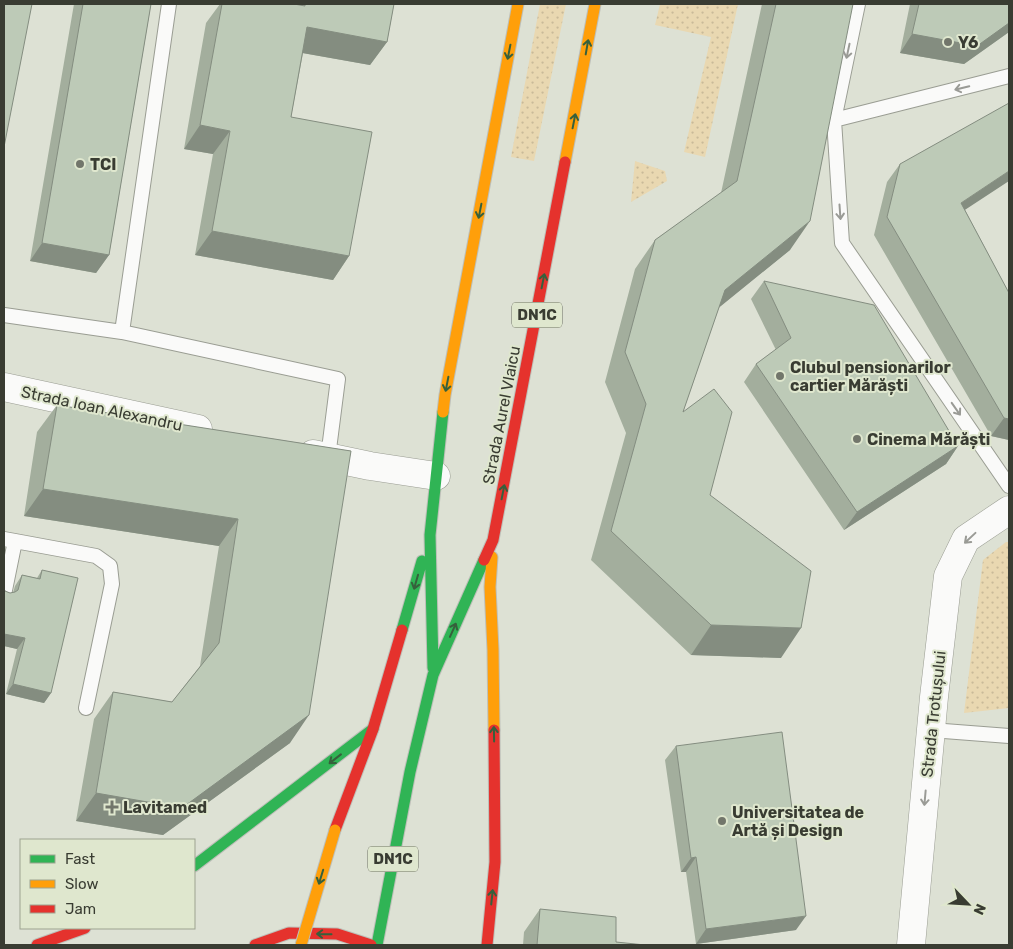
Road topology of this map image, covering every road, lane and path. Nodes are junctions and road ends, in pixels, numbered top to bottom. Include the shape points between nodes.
1 (169, 4) edge
2 (518, 4) edge
3 (595, 4) edge
4 (858, 4) edge
5 (1009, 76) edge
6 (834, 120) junction
7 (4, 315) edge
8 (122, 332) junction
9 (4, 387) edge
10 (224, 434) edge
11 (290, 449) edge
12 (328, 457) junction
13 (436, 476) junction
14 (1009, 486) edge
15 (1009, 510) edge
16 (430, 535) junction
17 (9, 540) edge
18 (493, 540) junction
19 (4, 595) edge
20 (433, 675) junction
21 (86, 708) dead end
22 (373, 729) junction
23 (931, 730) junction
24 (1009, 736) edge
25 (195, 865) edge
26 (82, 929) edge
27 (37, 945) edge
28 (255, 945) edge
29 (301, 945) edge
30 (371, 945) edge
31 (377, 945) edge
32 (487, 945) edge
33 (911, 945) edge

1 - 8 lane
2 -> 13 main road, Strada Aurel Vlaicu / DN1C via 445,394
18 -> 3 main road, Strada Aurel Vlaicu / DN1C
4 -> 6 lane
5 -> 6 lane
6 -> 14 lane via 842,243
7 - 8 lane
8 - 12 lane via 338,379
9 - 10 street, Strada Ioan Alexandru
11 - 12 street
12 - 13 street
13 - 16 main road, Strada Aurel Vlaicu / DN1C
15 -> 23 street, Strada Trotușului via 966,539 948,576
16 - 20 main road, Strada Aurel Vlaicu / DN1C
16 -> 22 main road
17 - 19 lane
17 - 21 lane via 96,556 110,566 112,584
20 -> 18 main road, Strada Aurel Vlaicu / DN1C
32 -> 18 main road via 495,862 490,587
20 - 31 main road, Strada Aurel Vlaicu / DN1C via 410,772
22 -> 25 main road
22 -> 29 main road, bridge via 336,830
23 - 24 lane
23 -> 33 street, Strada Trotușului
26 - 27 main road
30 -> 28 main road via 337,934 289,933

